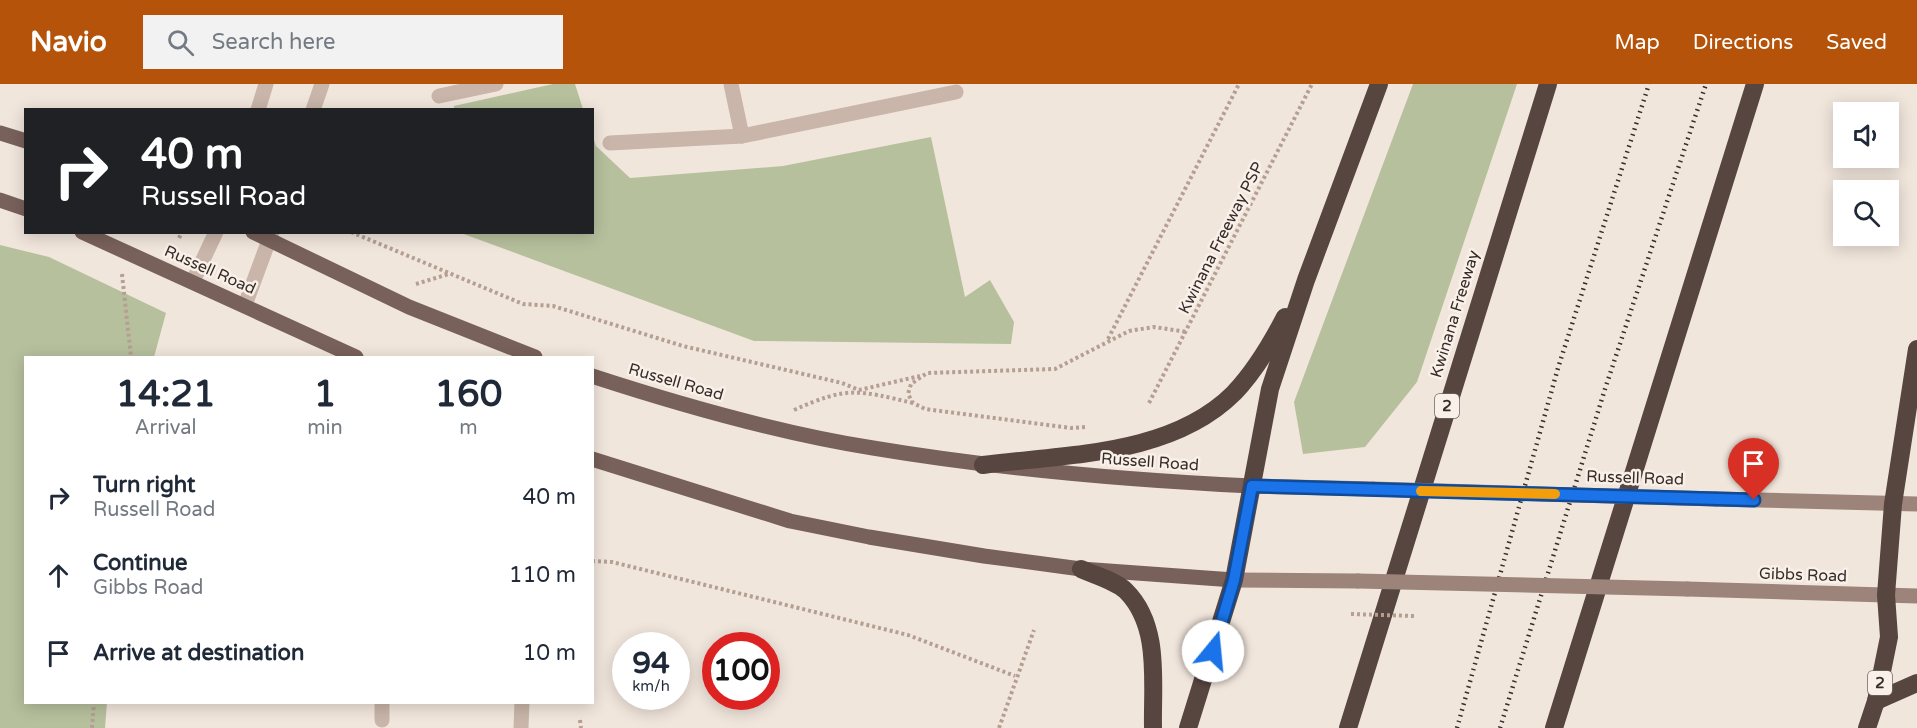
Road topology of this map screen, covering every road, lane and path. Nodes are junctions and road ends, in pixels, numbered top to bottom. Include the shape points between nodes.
1 (266, 84) edge
2 (321, 84) edge
3 (496, 84) edge
4 (731, 84) edge
5 (1239, 84) edge
6 (1312, 84) edge
7 (1379, 84) edge
8 (1548, 84) edge
9 (1755, 84) edge
10 (956, 92) dead end
11 (440, 96) dead end
12 (259, 108) edge
13 (314, 108) edge
14 (0, 133) edge
15 (742, 136) junction
16 (24, 140) edge
17 (610, 143) dead end
18 (0, 200) edge
19 (24, 208) edge
20 (87, 234) edge
21 (181, 234) edge
22 (215, 234) edge
23 (356, 234) edge
24 (271, 236) edge
25 (179, 238) dead end
26 (119, 248) junction
27 (1306, 280) junction
28 (193, 281) junction
29 (245, 305) junction
30 (1187, 332) junction
31 (1108, 340) junction
32 (1917, 349) edge
33 (131, 356) edge
34 (354, 356) edge
35 (532, 356) edge
36 (920, 376) junction
37 (594, 377) edge
38 (859, 390) junction
39 (913, 403) junction
40 (1149, 403) dead end
41 (760, 425) junction
42 (1091, 427) dead end
43 (594, 460) edge
44 (983, 465) junction
45 (1252, 486) junction
46 (1893, 504) junction
47 (1917, 504) edge
48 (594, 561) edge
49 (1081, 569) junction
50 (1234, 580) junction
51 (1886, 595) junction
52 (1917, 596) edge
53 (1351, 614) dead end
54 (1414, 616) dead end
55 (1034, 630) dead end
56 (1015, 676) junction
57 (1917, 683) edge
58 (1876, 701) junction
59 (94, 704) edge
60 (382, 704) edge
61 (522, 704) edge
62 (382, 720) dead end
63 (580, 720) dead end
64 (92, 728) edge
65 (521, 728) edge
66 (581, 728) edge
67 (999, 728) edge
68 (1153, 728) edge
69 (1188, 728) edge
70 (1348, 728) edge
71 (1554, 728) edge
72 (1867, 728) edge

1 - 12 street
2 - 13 street
3 - 11 street
4 - 15 street
5 - 31 path
6 - 30 path, Kwinana Freeway PSP
7 - 27 highway
8 - 70 highway, Kwinana Freeway / 2
9 - 71 highway
10 - 15 street
14 - 16 main road
15 - 17 street
18 - 19 main road
20 - 26 main road, Russell Road
21 - 25 path
22 - 28 street
23 - 38 path via 523,304 553,306 683,346
24 - 29 street
24 - 35 main road via 409,307
26 - 28 main road, Russell Road
26 - 33 path
27 - 44 highway via 1268,350 1234,393 1203,417 1172,432 1122,447
27 - 45 highway via 1270,389
28 - 29 main road, Russell Road
29 - 34 main road, Russell Road
30 - 31 path via 1154,327
30 - 40 path, Kwinana Freeway PSP
31 - 36 path via 1055,369 936,371
32 - 46 highway, 2
36 - 38 path
36 - 39 path via 909,389
37 - 41 main road, Russell Road
38 - 39 path
38 - 41 path via 826,396
39 - 42 path via 925,409 972,416
41 - 44 main road, Russell Road via 871,448
43 - 49 main road via 790,521
44 - 45 main road, Russell Road via 1071,475
45 - 46 main road, Russell Road, bridge
45 - 50 highway
46 - 47 main road
46 - 51 highway, 2
48 - 56 path via 612,562 908,635
49 - 50 main road
49 - 68 highway via 1125,590 1140,611 1152,645
50 - 51 main road, Gibbs Road, bridge
50 - 69 highway
51 - 52 main road, Gibbs Road
51 - 58 highway, 2 via 1889,637
53 - 54 path, bridge
55 - 56 path
56 - 67 path
57 - 58 highway
58 - 72 highway, 2
59 - 64 path
60 - 62 street
61 - 65 street
63 - 66 path

